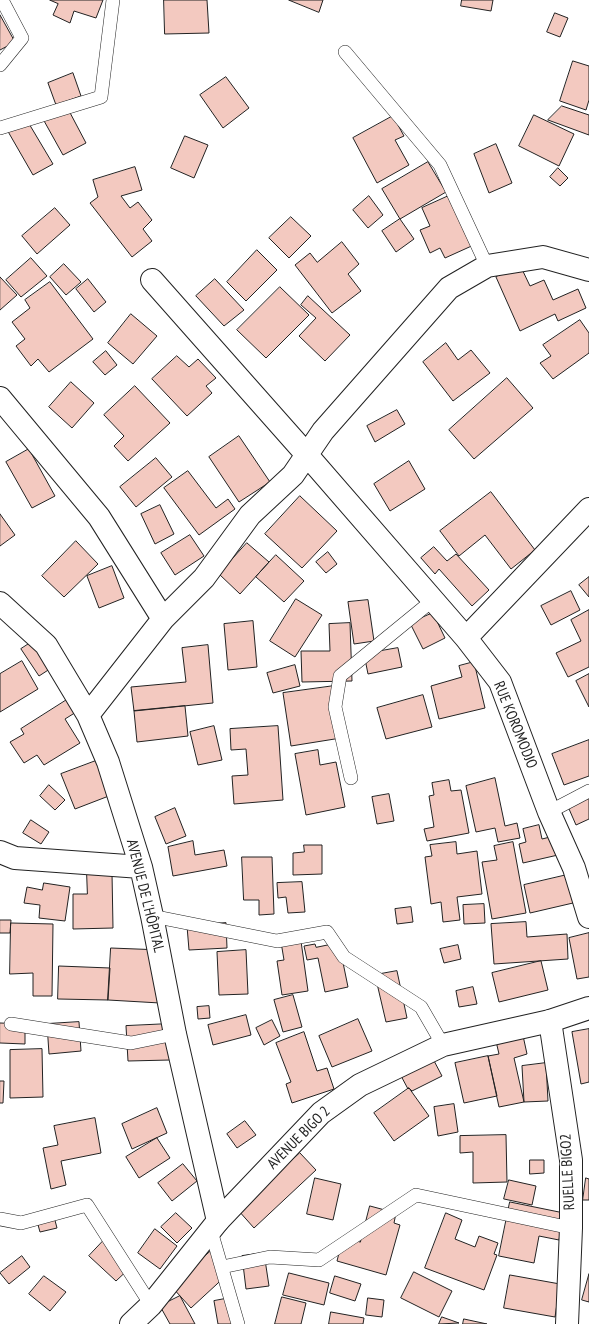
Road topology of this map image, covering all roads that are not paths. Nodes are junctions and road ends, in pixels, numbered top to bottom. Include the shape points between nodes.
1 (2, 0) edge
2 (113, 0) edge
3 (345, 52) dead end
4 (0, 65) edge
5 (0, 128) edge
6 (487, 266) junction
7 (589, 270) edge
8 (152, 280) dead end
9 (0, 398) edge
10 (307, 455) junction
11 (589, 509) edge
12 (433, 600) junction
13 (0, 604) edge
14 (163, 619) junction
15 (466, 638) junction
16 (88, 715) junction
17 (351, 778) dead end
18 (589, 791) edge
19 (549, 812) junction
20 (0, 852) edge
21 (141, 867) junction
22 (152, 916) junction
23 (589, 917) edge
24 (589, 1008) edge
25 (550, 1021) junction
26 (11, 1024) dead end
27 (175, 1034) junction
28 (443, 1045) junction
29 (0, 1219) edge
30 (214, 1226) junction
31 (571, 1228) junction
32 (222, 1267) junction
33 (151, 1305) junction
34 (131, 1324) edge
35 (238, 1324) edge
36 (568, 1324) edge

1 - 4 lane via 22,38
2 - 5 lane via 101,97
3 - 6 lane via 440,165
6 - 7 street via 543,257
6 - 10 street via 449,288 323,431
8 - 10 street, RUE KOROMODJO
9 - 14 street via 99,517
10 - 12 street, RUE KOROMODJO
10 - 14 street via 293,475 250,515 204,578
11 - 15 street
12 - 15 street, RUE KOROMODJO
12 - 17 lane via 340,676 335,707
13 - 16 street, AVENUE DE L'HÔPITAL via 46,645
14 - 16 street
15 - 19 street, RUE KOROMODJO via 500,682
16 - 21 street, AVENUE DE L'HÔPITAL via 108,762
18 - 19 lane
19 - 23 street, RUE KOROMODJO via 574,868
20 - 21 street via 15,858
21 - 22 street, AVENUE DE L'HÔPITAL
22 - 27 street, AVENUE DE L'HÔPITAL
22 - 28 lane via 277,941 327,932 344,957 421,1007
24 - 25 street, AVENUE BIGO 2
25 - 28 street, AVENUE BIGO 2
25 - 31 street, RUELLE BIGO2 via 571,1160
26 - 27 lane via 131,1043
27 - 30 street, AVENUE DE L'HÔPITAL
28 - 30 street, AVENUE BIGO 2 via 360,1085 321,1113
29 - 33 lane via 21,1223 87,1205
30 - 32 lane
30 - 33 street, AVENUE BIGO 2
31 - 32 lane via 416,1195 319,1260 270,1257
31 - 36 street, RUELLE BIGO2
32 - 35 lane
33 - 34 street, AVENUE BIGO 2

